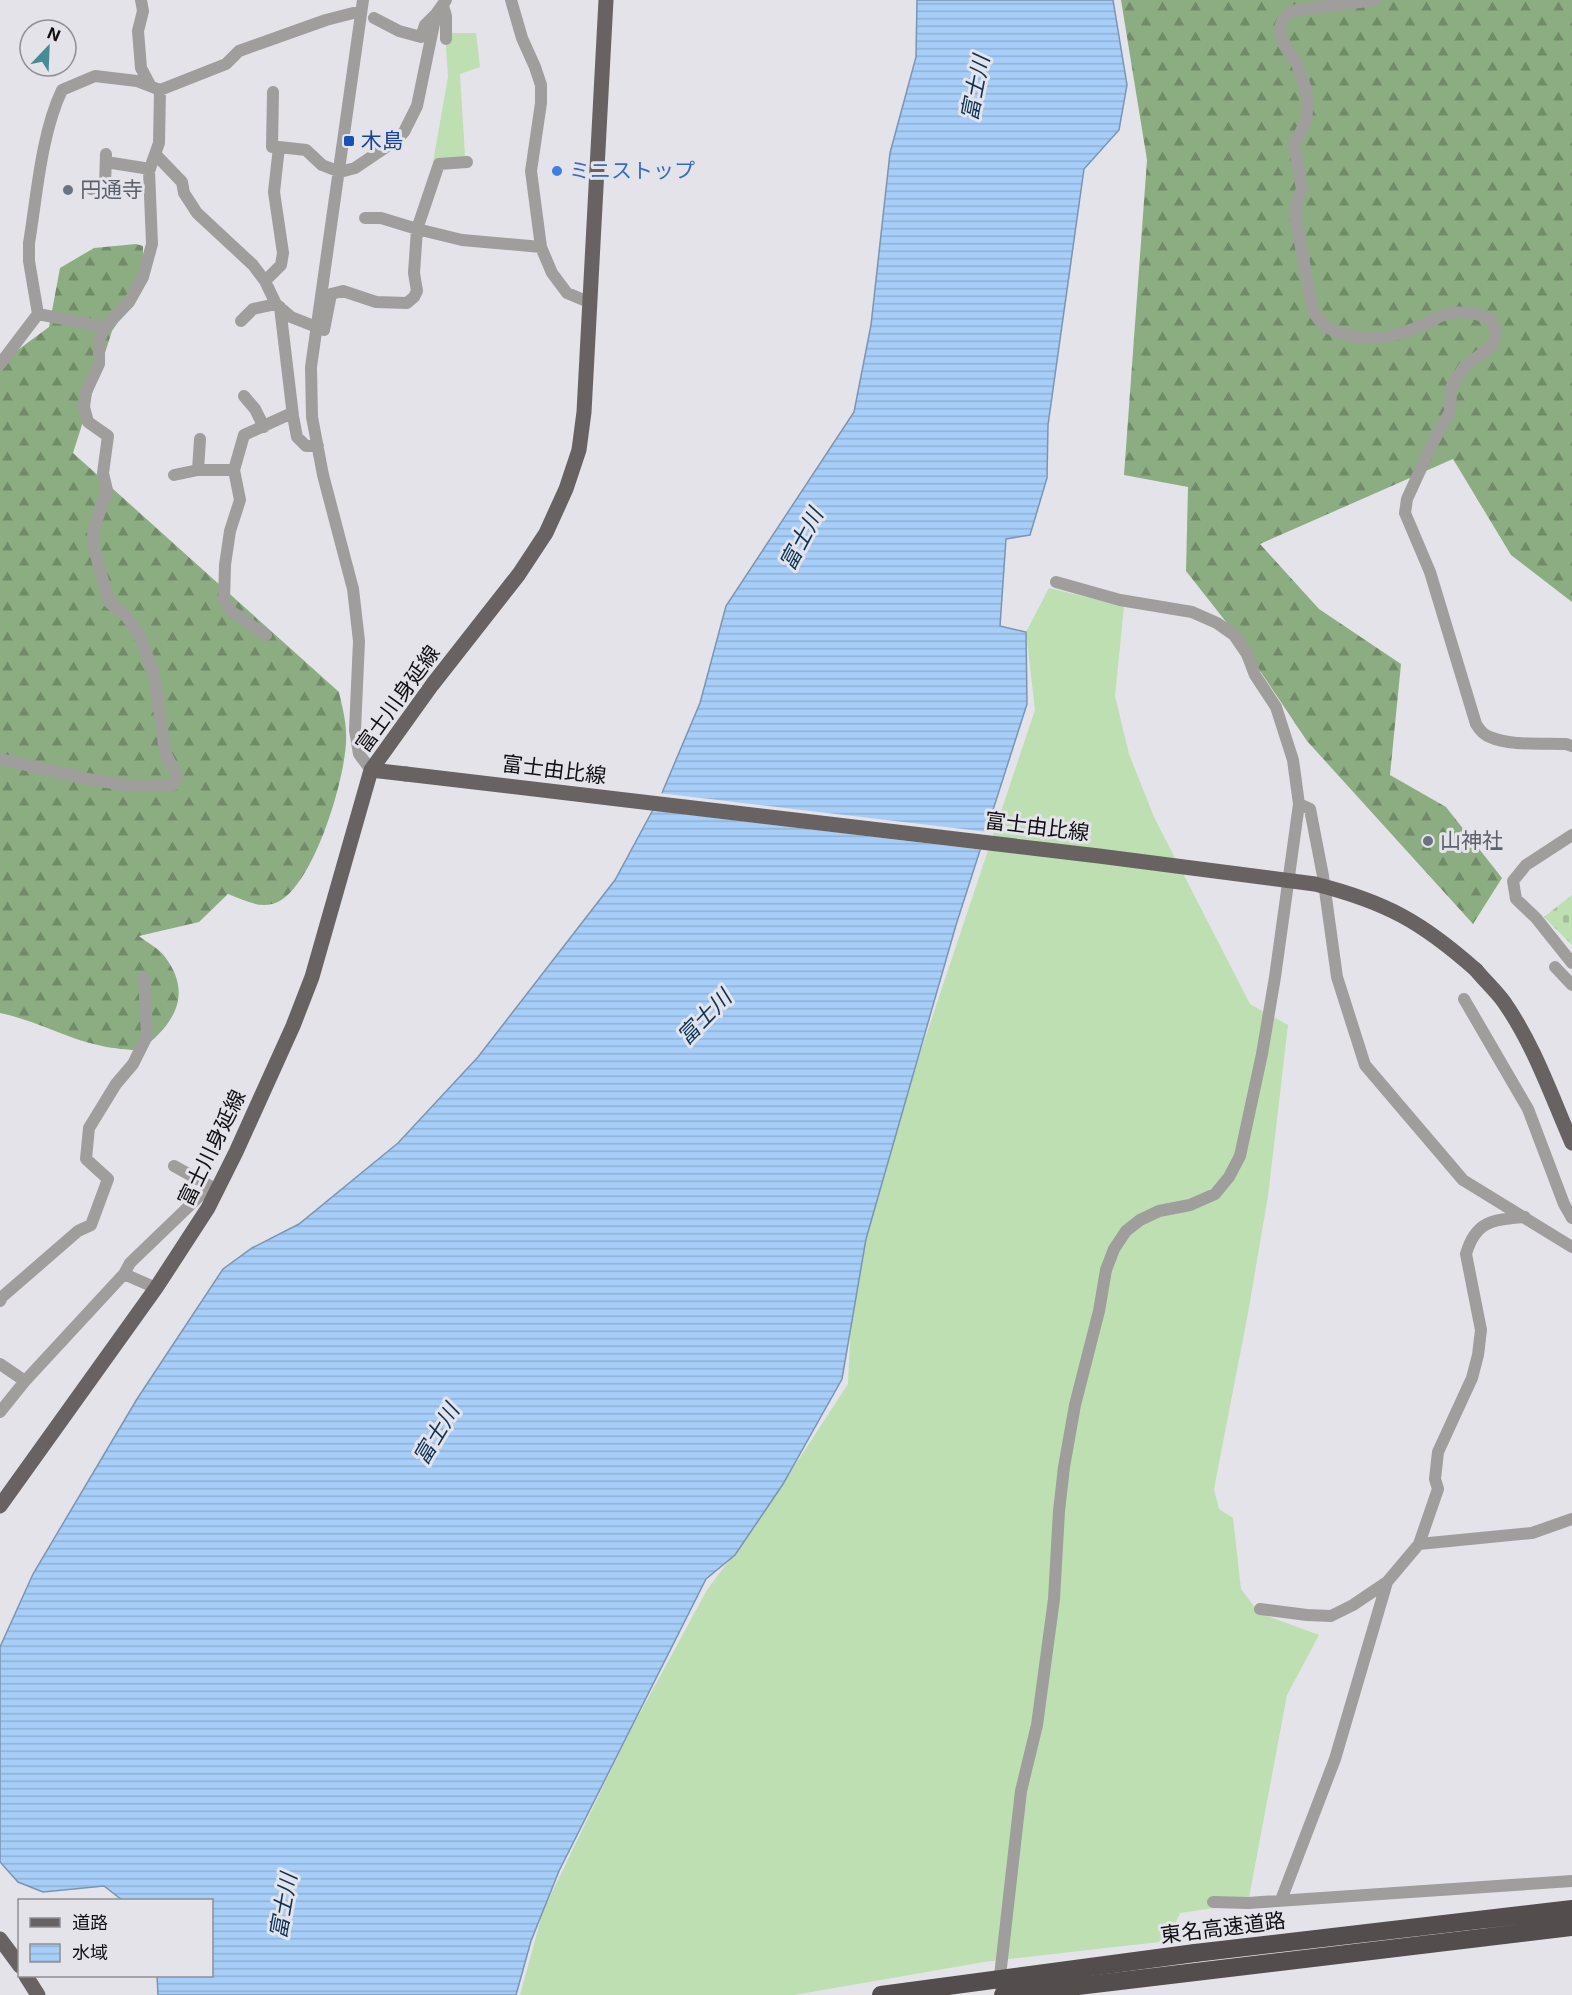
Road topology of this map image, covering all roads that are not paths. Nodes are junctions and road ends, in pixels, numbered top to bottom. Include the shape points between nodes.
1 (141, 0) edge
2 (511, 0) edge
3 (606, 0) edge
4 (1375, 0) edge
5 (362, 5) edge
6 (442, 7) edge
7 (374, 18) dead end
8 (446, 39) dead end
9 (155, 88) junction
10 (273, 92) dead end
11 (272, 147) dead end
12 (156, 155) junction
13 (467, 162) dead end
14 (150, 169) junction
15 (339, 172) junction
16 (91, 189) dead end
17 (365, 218) dead end
18 (417, 230) junction
19 (541, 247) junction
20 (265, 281) junction
21 (591, 303) junction
22 (278, 305) junction
23 (38, 314) junction
24 (241, 321) dead end
25 (105, 327) junction
26 (316, 328) junction
27 (0, 364) edge
28 (244, 396) dead end
29 (292, 413) junction
30 (264, 427) junction
31 (200, 439) dead end
32 (318, 446) junction
33 (198, 470) junction
34 (234, 470) junction
35 (174, 475) dead end
36 (1056, 582) dead end
37 (266, 635) dead end
38 (1572, 746) edge
39 (0, 759) edge
40 (371, 770) junction
41 (1299, 804) junction
42 (1572, 835) edge
43 (1572, 963) edge
44 (1554, 967) dead end
45 (144, 977) dead end
46 (1572, 985) edge
47 (1464, 999) dead end
48 (1572, 1143) edge
49 (174, 1166) dead end
50 (1525, 1217) junction
51 (1572, 1218) edge
52 (1572, 1247) edge
53 (124, 1274) junction
54 (156, 1288) junction
55 (0, 1301) edge
56 (0, 1364) edge
57 (26, 1381) junction
58 (0, 1412) edge
59 (0, 1506) edge
60 (1572, 1519) edge
61 (1419, 1544) junction
62 (1387, 1582) junction
63 (1260, 1609) dead end
64 (1572, 1881) edge
65 (1281, 1900) junction
66 (1213, 1902) dead end
67 (1572, 1909) edge
68 (1572, 1927) edge
69 (0, 1940) edge
70 (18, 1963) edge
71 (27, 1977) edge
72 (38, 1995) edge
73 (881, 1995) edge
74 (1002, 1995) edge

1 - 9 street via 141,68
2 - 19 street via 541,85 531,171
3 - 21 main road, 富士川身延線
4 - 38 street via 1291,11 1281,22 1281,38 1297,64 1309,104 1303,130 1293,144 1302,189 1296,204 1296,220 1313,311 1319,323 1360,339 1387,338 1446,314 1477,313 1491,319 1496,334 1492,346 1464,367 1451,388 1450,412 1407,499 1405,513 1430,572 1481,731 1490,738
5 - 9 street via 239,51 226,64
5 - 15 street
6 - 7 street via 425,25 421,38
6 - 8 street
6 - 15 street via 417,106 404,132 355,168
9 - 12 street via 159,143
9 - 23 street via 137,81 95,76 62,90 54,105 29,243
10 - 11 street
12 - 14 street
12 - 20 street via 182,182 197,213
13 - 18 street via 439,164
14 - 16 street via 106,158 105,185
14 - 25 street via 152,244 143,277 129,302
15 - 20 street via 322,165 306,150 279,147 274,192 283,253 281,265
15 - 26 street
17 - 18 street via 381,218
18 - 19 street via 462,240
18 - 26 street via 414,297 407,303 376,302 343,291 331,294 324,330
19 - 21 street via 552,273 567,293
20 - 22 street
21 - 40 main road, 富士川身延線 via 580,440 566,489 546,533
22 - 24 street via 253,309
22 - 26 street via 291,317
22 - 29 street
23 - 25 street
23 - 27 street
25 - 39 street via 99,340 99,364 86,392 84,407 88,422 108,436 106,490 93,532 95,552 109,602 139,634 154,674 165,752 177,777 173,785 132,786
26 - 32 street via 311,367 312,417
28 - 30 street
29 - 30 street
29 - 32 street via 297,437 306,446
30 - 34 street via 244,435
31 - 33 street
32 - 40 street via 353,589 358,641 355,730 359,754
33 - 34 street
33 - 35 street
34 - 37 street via 240,500 230,531 224,601 232,612
36 - 41 street via 1120,600 1192,612 1234,635 1276,707 1293,760
40 - 48 main road, 富士由比線, bridge via 1254,875 1350,893 1416,922 1476,970 1523,1032
40 - 54 main road, 富士川身延線 via 312,977 293,1026 208,1208
41 - 50 street via 1310,809 1337,977 1365,1065 1463,1180
41 - 74 street via 1275,977 1240,1156 1215,1194 1190,1205 1159,1211 1126,1231 1106,1270 1064,1467 1054,1599 1037,1725 1021,1791 1012,1858 999,1989
42 - 43 street via 1526,865 1513,881 1516,899
44 - 46 street
45 - 55 street via 147,1036 133,1064 89,1128 86,1160 108,1179 91,1225 78,1231
47 - 51 street via 1528,1109
49 - 53 street via 210,1186 130,1263
50 - 52 street
50 - 61 street via 1485,1224 1469,1243 1466,1254 1481,1330 1478,1355 1472,1378 1438,1452 1438,1489
53 - 54 street
53 - 57 street
54 - 59 main road, 富士川身延線
56 - 57 street
57 - 58 street
60 - 61 street via 1532,1533
61 - 62 street
62 - 63 street via 1331,1616
62 - 65 street via 1335,1759
64 - 65 street
65 - 66 street
67 - 73 highway, 東名高速道路, bridge
68 - 74 highway, 東名高速道路
69 - 70 main road
71 - 72 main road

